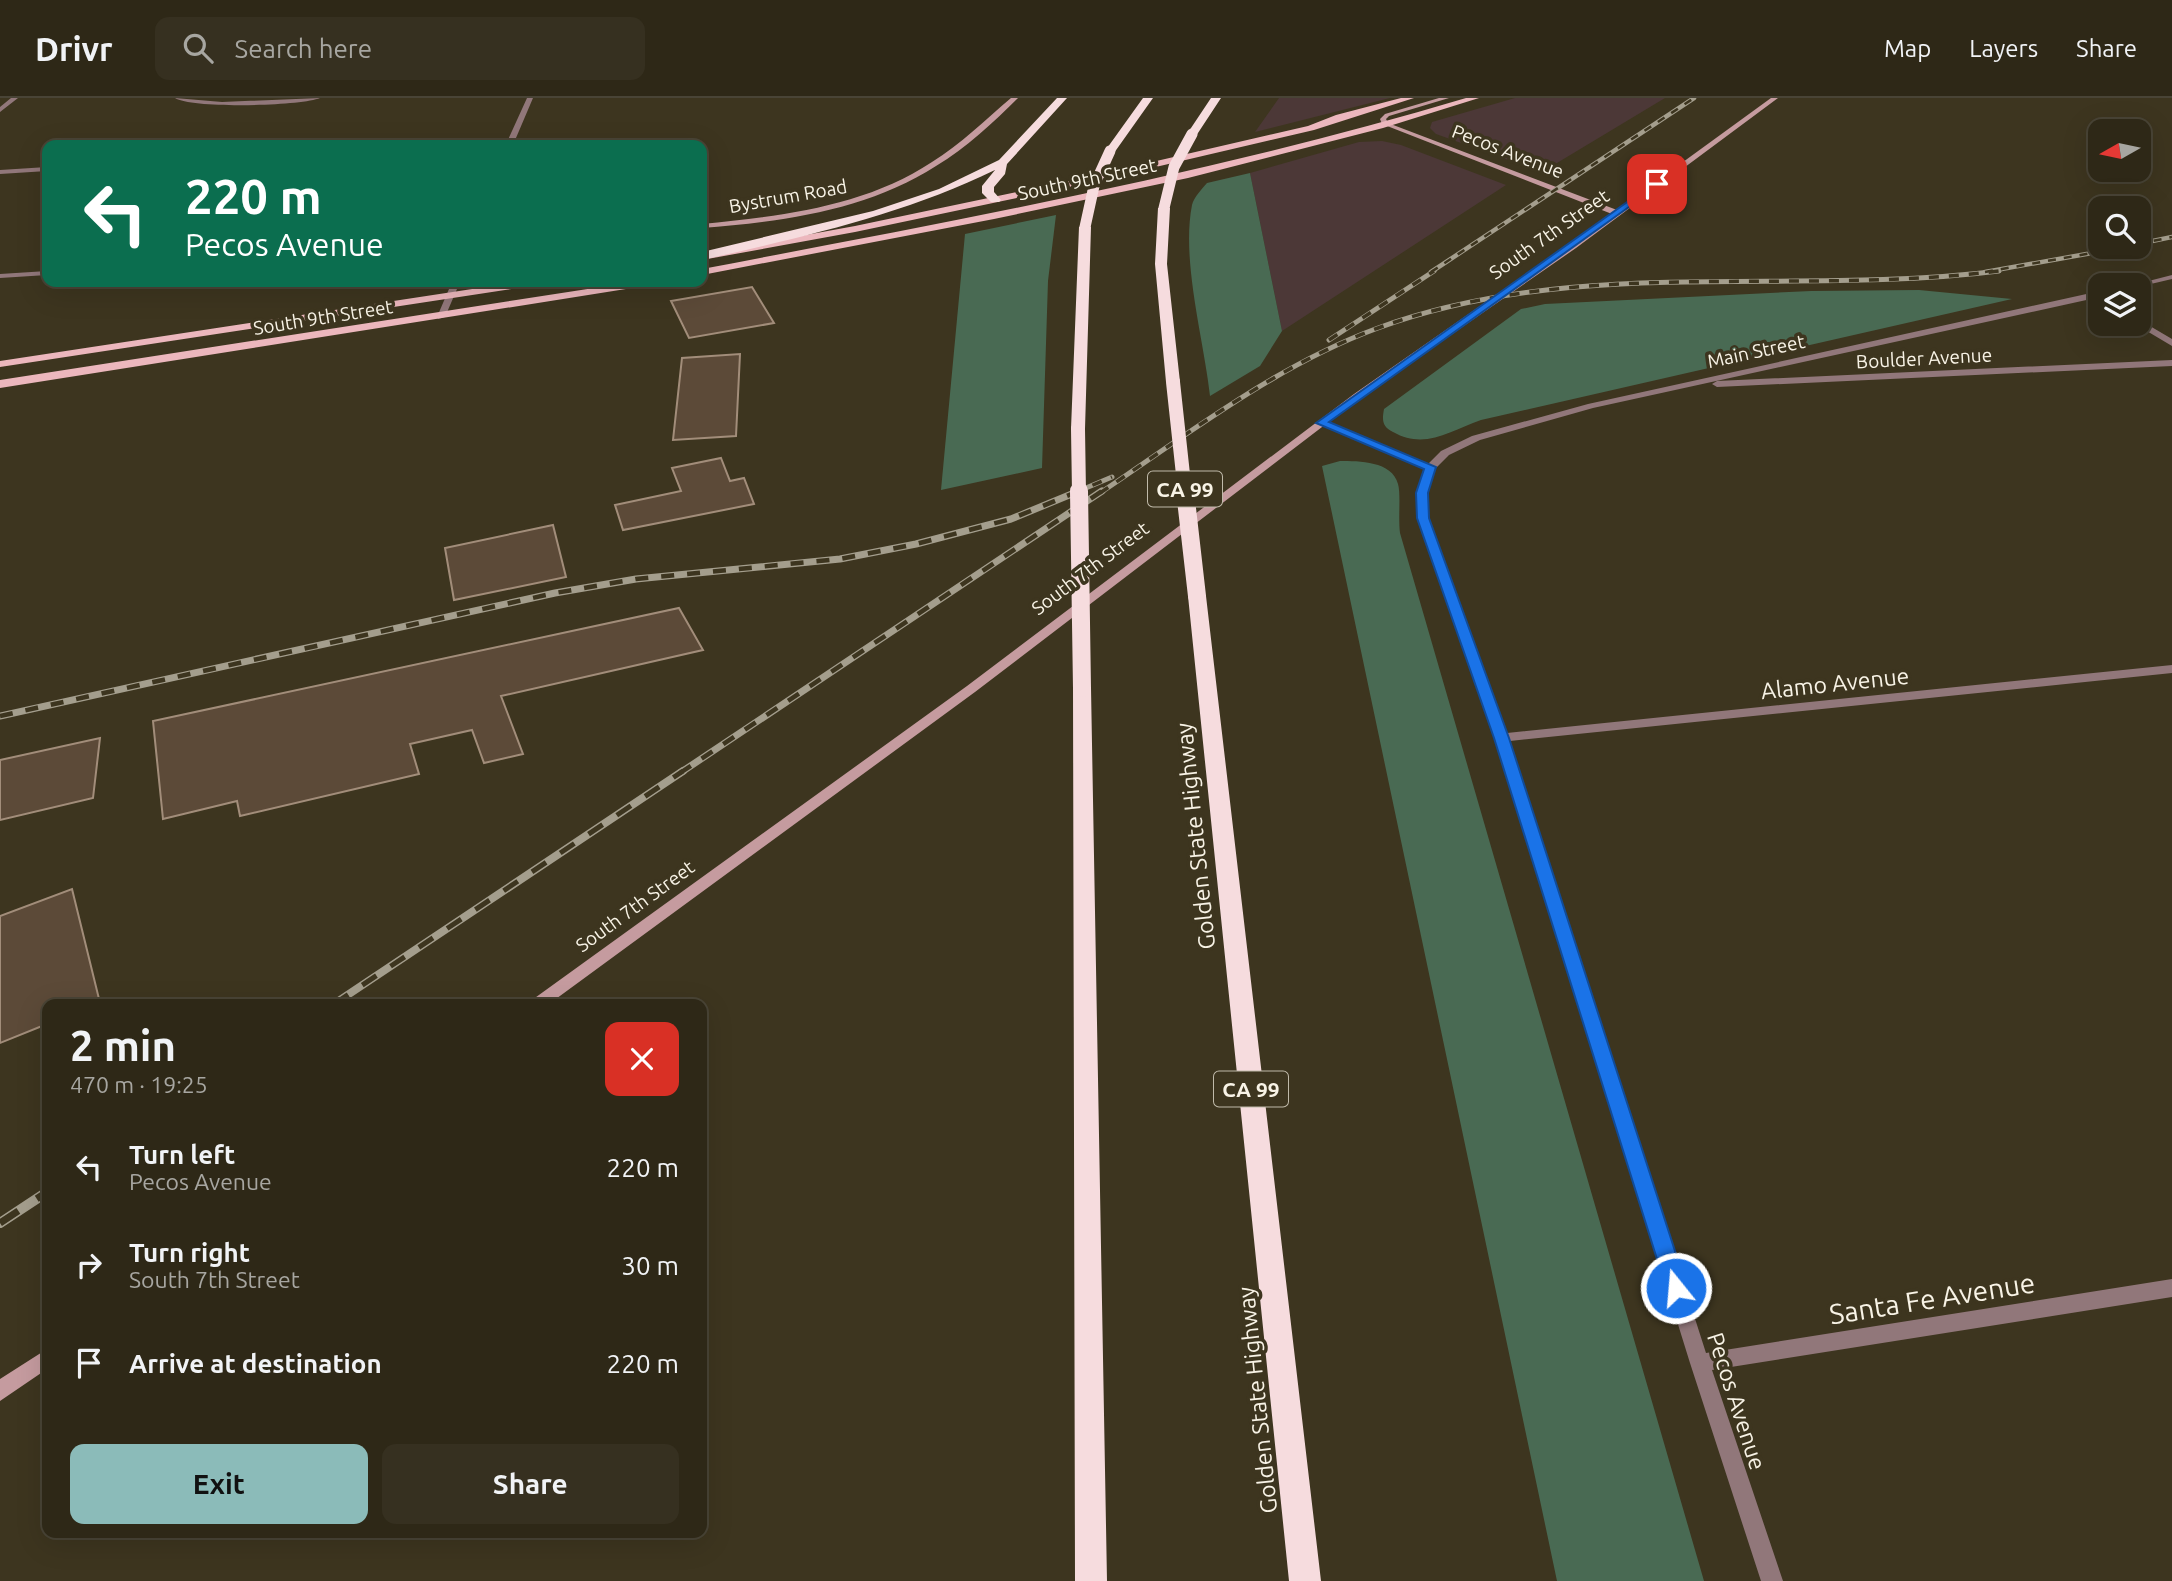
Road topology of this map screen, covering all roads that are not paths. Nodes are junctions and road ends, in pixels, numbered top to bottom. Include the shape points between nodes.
1 (15, 98) edge
2 (178, 98) edge
3 (317, 98) edge
4 (530, 98) edge
5 (1015, 98) edge
6 (1062, 98) edge
7 (1148, 98) edge
8 (1216, 98) edge
9 (1410, 98) edge
10 (1446, 98) edge
11 (1475, 98) edge
12 (1774, 98) edge
13 (0, 110) edge
14 (1385, 124) junction
15 (1311, 128) junction
16 (511, 140) edge
17 (1003, 162) junction
18 (42, 169) edge
19 (0, 172) edge
20 (995, 200) junction
21 (1040, 209) junction
22 (1618, 213) junction
23 (707, 226) edge
24 (707, 255) edge
25 (707, 255) edge
26 (707, 271) edge
27 (42, 273) edge
28 (0, 276) edge
29 (2172, 277) edge
30 (2151, 282) edge
31 (454, 287) edge
32 (505, 287) edge
33 (621, 287) edge
34 (451, 295) junction
35 (2088, 297) edge
36 (441, 317) junction
37 (2151, 330) edge
38 (2172, 343) edge
39 (2172, 363) edge
40 (0, 364) edge
41 (0, 384) edge
42 (1677, 386) junction
43 (1321, 423) junction
44 (1430, 467) junction
45 (2172, 670) edge
46 (1502, 738) junction
47 (545, 999) edge
48 (2172, 1288) edge
49 (42, 1362) edge
50 (1700, 1363) junction
51 (0, 1391) edge
52 (1091, 1581) edge
53 (1305, 1581) edge
54 (1772, 1581) edge

1 - 13 street
2 - 3 street via 201,104
4 - 16 street
5 - 23 street, Bystrum Road via 935,164 887,190 821,210
6 - 17 highway
7 - 52 highway, bridge via 1110,151 1094,186 1085,227 1079,429
8 - 53 highway, Golden State Highway / CA 99, bridge via 1174,167 1164,208 1161,264
9 - 15 main road, South 9th Street
10 - 14 street via 1387,115
11 - 14 main road, South 9th Street
12 - 22 street, South 7th Street
14 - 15 main road
14 - 21 main road, South 9th Street
14 - 22 street, Pecos Avenue
15 - 20 main road, South 9th Street
17 - 20 highway via 1000,174 988,186
17 - 24 highway via 911,202
18 - 19 street
20 - 21 main road
20 - 25 main road, South 9th Street via 821,237
21 - 26 main road, South 9th Street
22 - 43 street, South 7th Street
27 - 28 street
29 - 30 street
31 - 34 street
32 - 34 main road, South 9th Street
33 - 36 main road, South 9th Street
34 - 36 street
34 - 40 main road, South 9th Street
35 - 42 street, Main Street
36 - 41 main road, South 9th Street
37 - 38 street
39 - 42 street, Boulder Avenue
42 - 44 street, Main Street via 1476,438 1445,453
43 - 44 street
43 - 47 street, South 7th Street via 971,689
44 - 46 street, Pecos Avenue via 1422,493 1423,518
45 - 46 street, Alamo Avenue
46 - 50 street, Pecos Avenue
48 - 50 street, Santa Fe Avenue
49 - 51 street
50 - 54 street, Pecos Avenue

